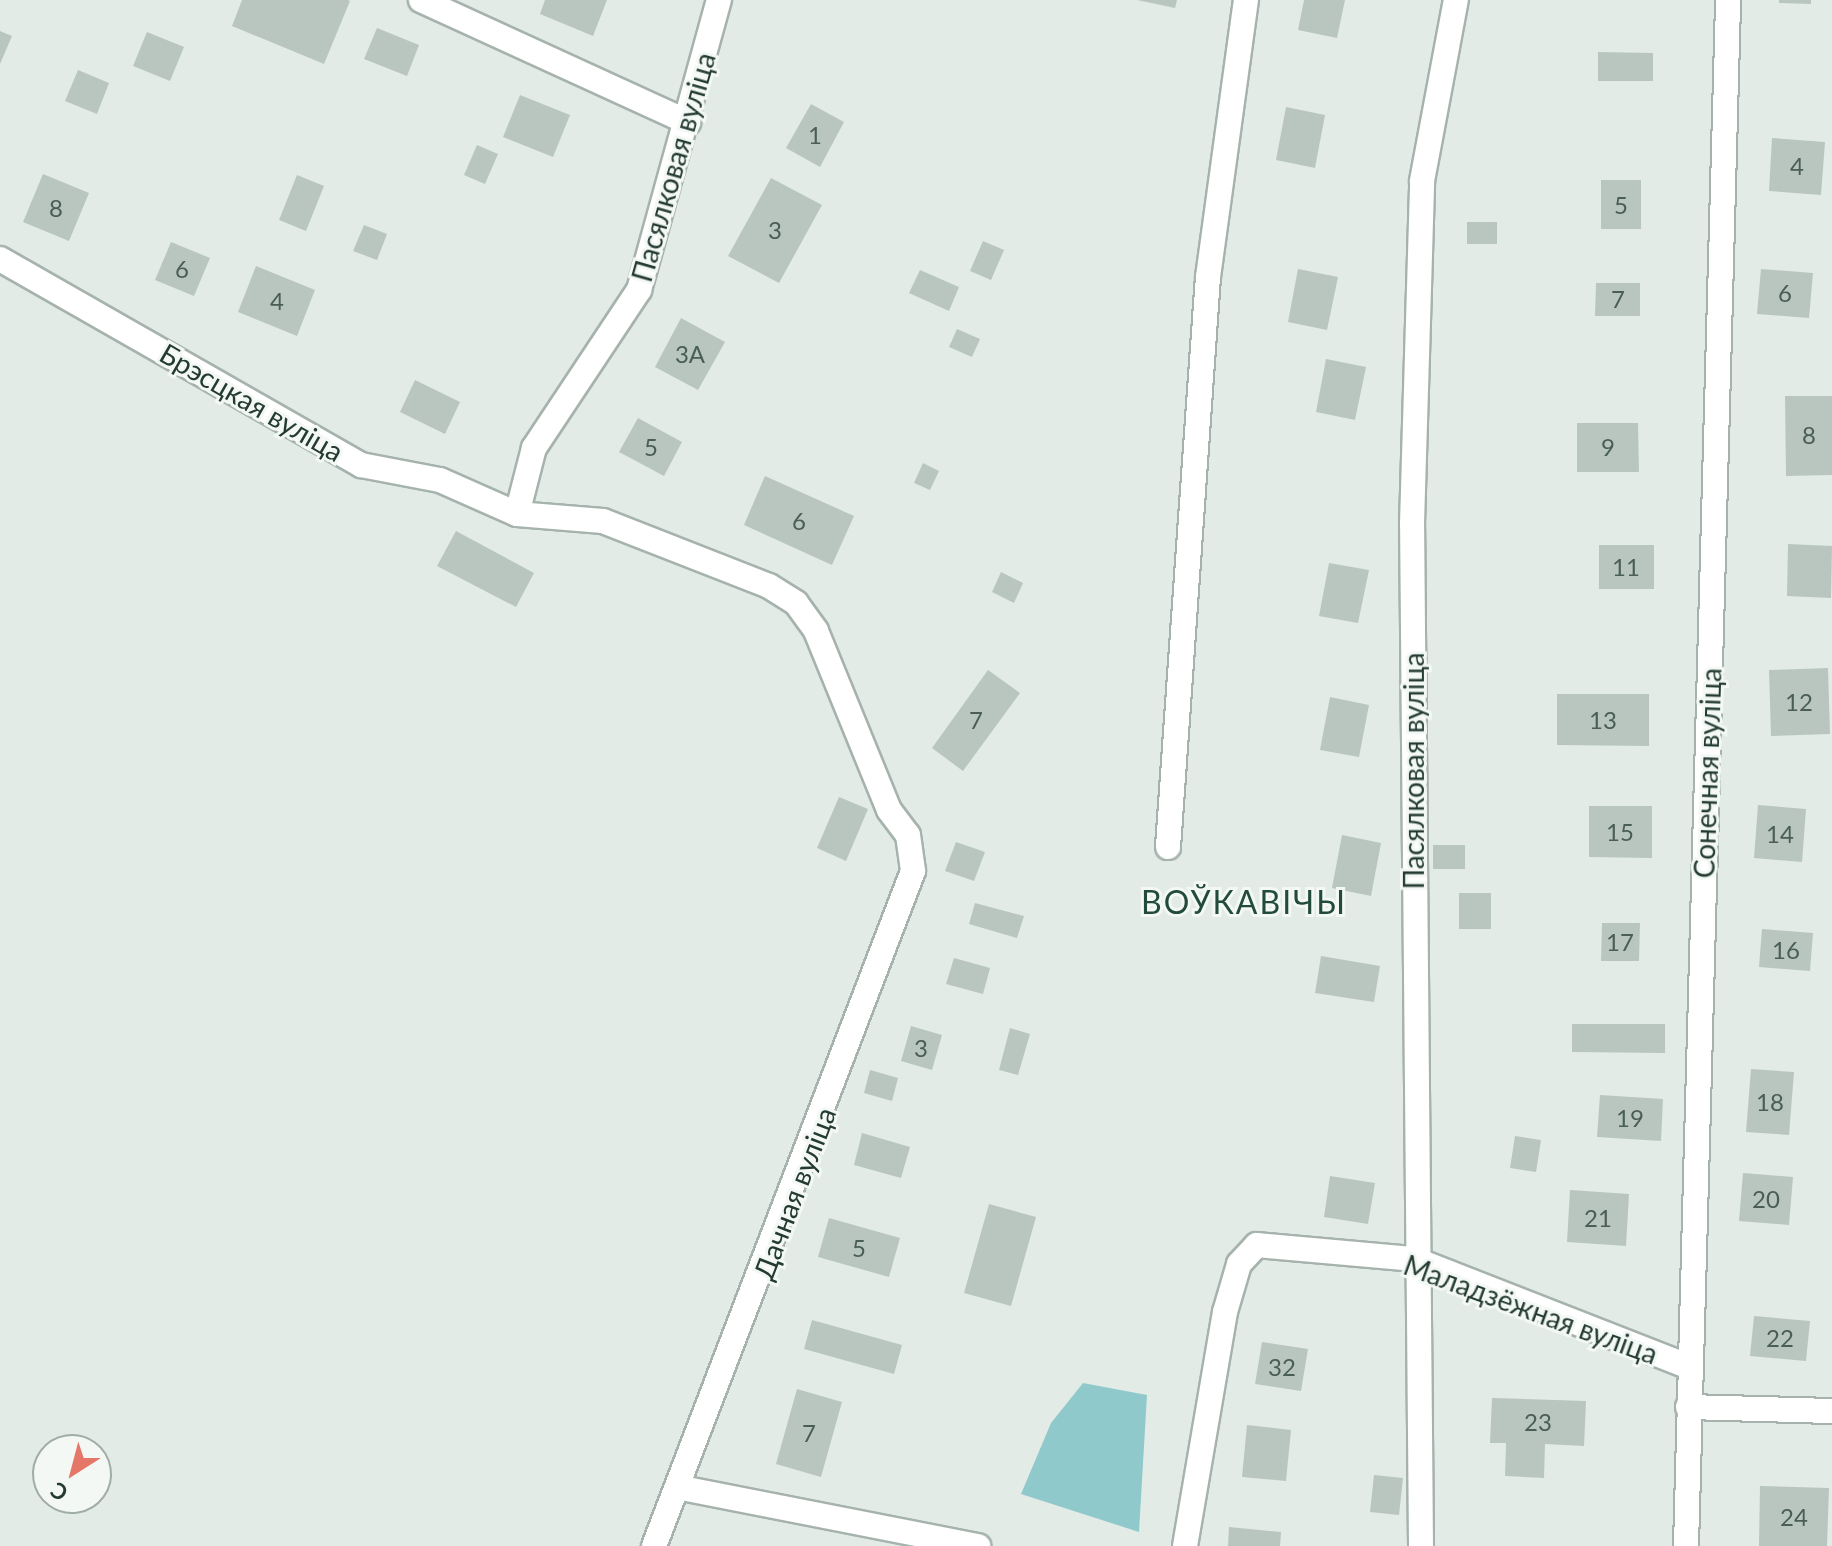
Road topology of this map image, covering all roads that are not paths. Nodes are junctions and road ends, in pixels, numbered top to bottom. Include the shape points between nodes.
1 (421, 0) edge
2 (719, 0) edge
3 (1246, 0) edge
4 (1456, 0) edge
5 (1728, 0) edge
6 (688, 122) junction
7 (0, 259) edge
8 (517, 514) junction
9 (1168, 847) dead end
10 (1414, 1259) junction
11 (1687, 1366) junction
12 (1688, 1407) junction
13 (1832, 1411) edge
14 (682, 1488) junction
15 (654, 1546) edge
16 (978, 1546) edge
17 (1185, 1546) edge
18 (1421, 1546) edge
19 (1686, 1546) edge

1 - 6 street
2 - 6 street, Пасялковая вуліца
3 - 9 street via 1208,277
4 - 10 street, Пасялковая вуліца via 1422,181 1412,524
5 - 11 street, Сонечная вуліца
6 - 8 street, Пасялковая вуліца via 639,290 534,448
7 - 8 street, Брэсцкая вуліца via 361,465 440,480
8 - 14 street, Дачная вуліца via 603,521 796,603 816,631 889,810 908,835 908,895
10 - 11 street, Маладзёжная вуліца
10 - 17 street, Маладзёжная вуліца via 1257,1245 1239,1264
10 - 18 street, Пасялковая вуліца
11 - 12 street, Сонечная вуліца
12 - 13 street
12 - 19 street, Сонечная вуліца
14 - 15 street, Дачная вуліца
14 - 16 street

